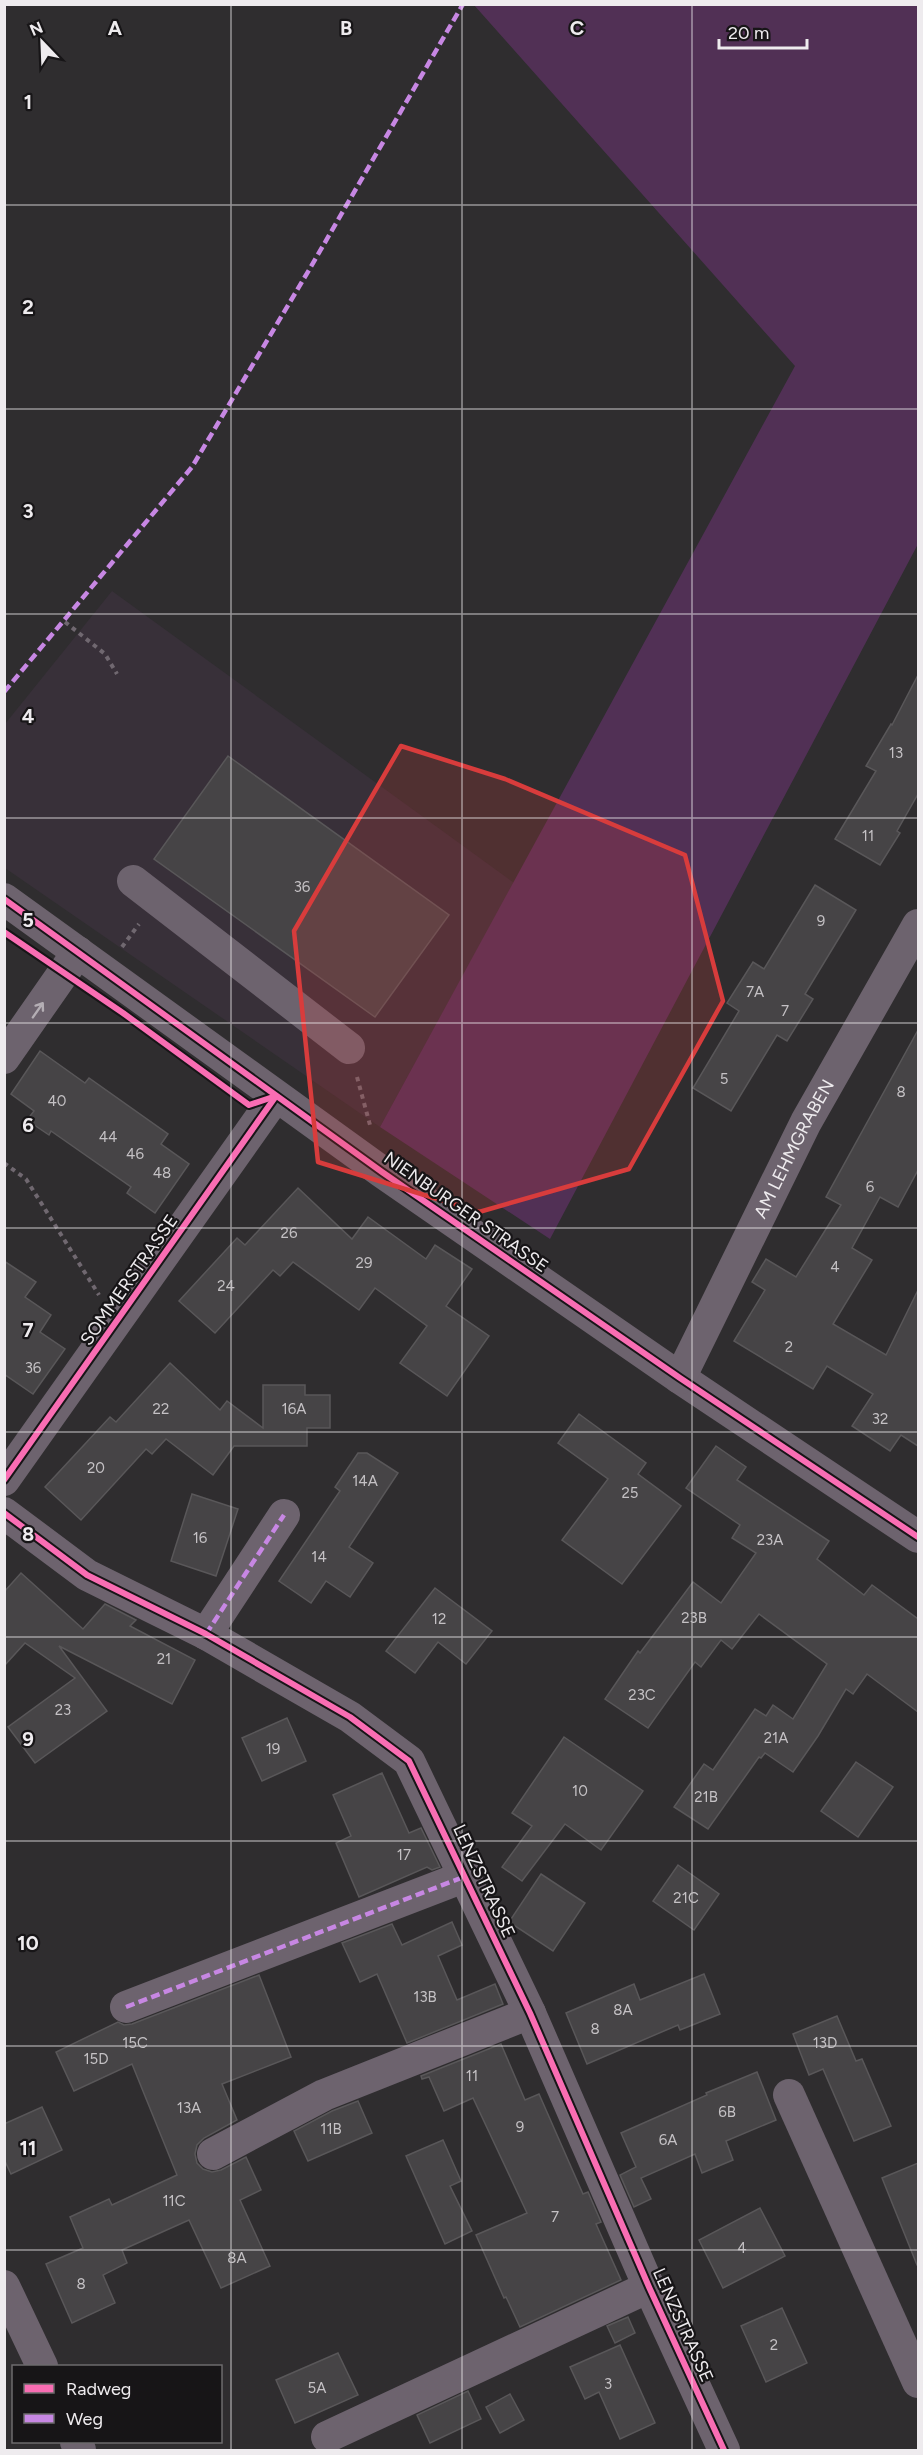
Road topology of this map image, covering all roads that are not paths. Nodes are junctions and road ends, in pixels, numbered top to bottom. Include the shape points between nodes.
1 (133, 881) dead end
2 (4, 899) edge
3 (918, 925) edge
4 (78, 952) junction
5 (349, 1048) road end
6 (4, 1058) edge
7 (276, 1096) junction
8 (680, 1378) junction
9 (4, 1480) edge
10 (4, 1513) edge
11 (284, 1515) dead end
12 (918, 1537) edge
13 (206, 1634) junction
14 (466, 1876) junction
15 (126, 2007) dead end
16 (530, 2013) junction
17 (789, 2095) dead end
18 (213, 2154) dead end
19 (4, 2286) edge
20 (649, 2287) junction
21 (41, 2365) edge
22 (918, 2382) edge
23 (327, 2437) dead end
24 (724, 2451) edge

1 - 5 street
2 - 4 street, NIENBURGER STRASSE
3 - 8 street, AM LEHMGRABEN via 806,1122
6 -> 4 street
4 - 7 street, NIENBURGER STRASSE
7 - 8 street, NIENBURGER STRASSE
7 - 9 street, SOMMERSTRASSE
8 - 12 street, NIENBURGER STRASSE
10 - 13 street, LENZSTRASSE via 87,1575
11 - 13 street
13 - 14 street, LENZSTRASSE via 350,1717 410,1761
14 - 15 street, LENZSTRASSE
14 - 16 street, LENZSTRASSE
16 - 18 street via 324,2095
16 - 20 street, LENZSTRASSE
17 - 22 street
19 - 21 street
20 - 23 street
20 - 24 street, LENZSTRASSE

